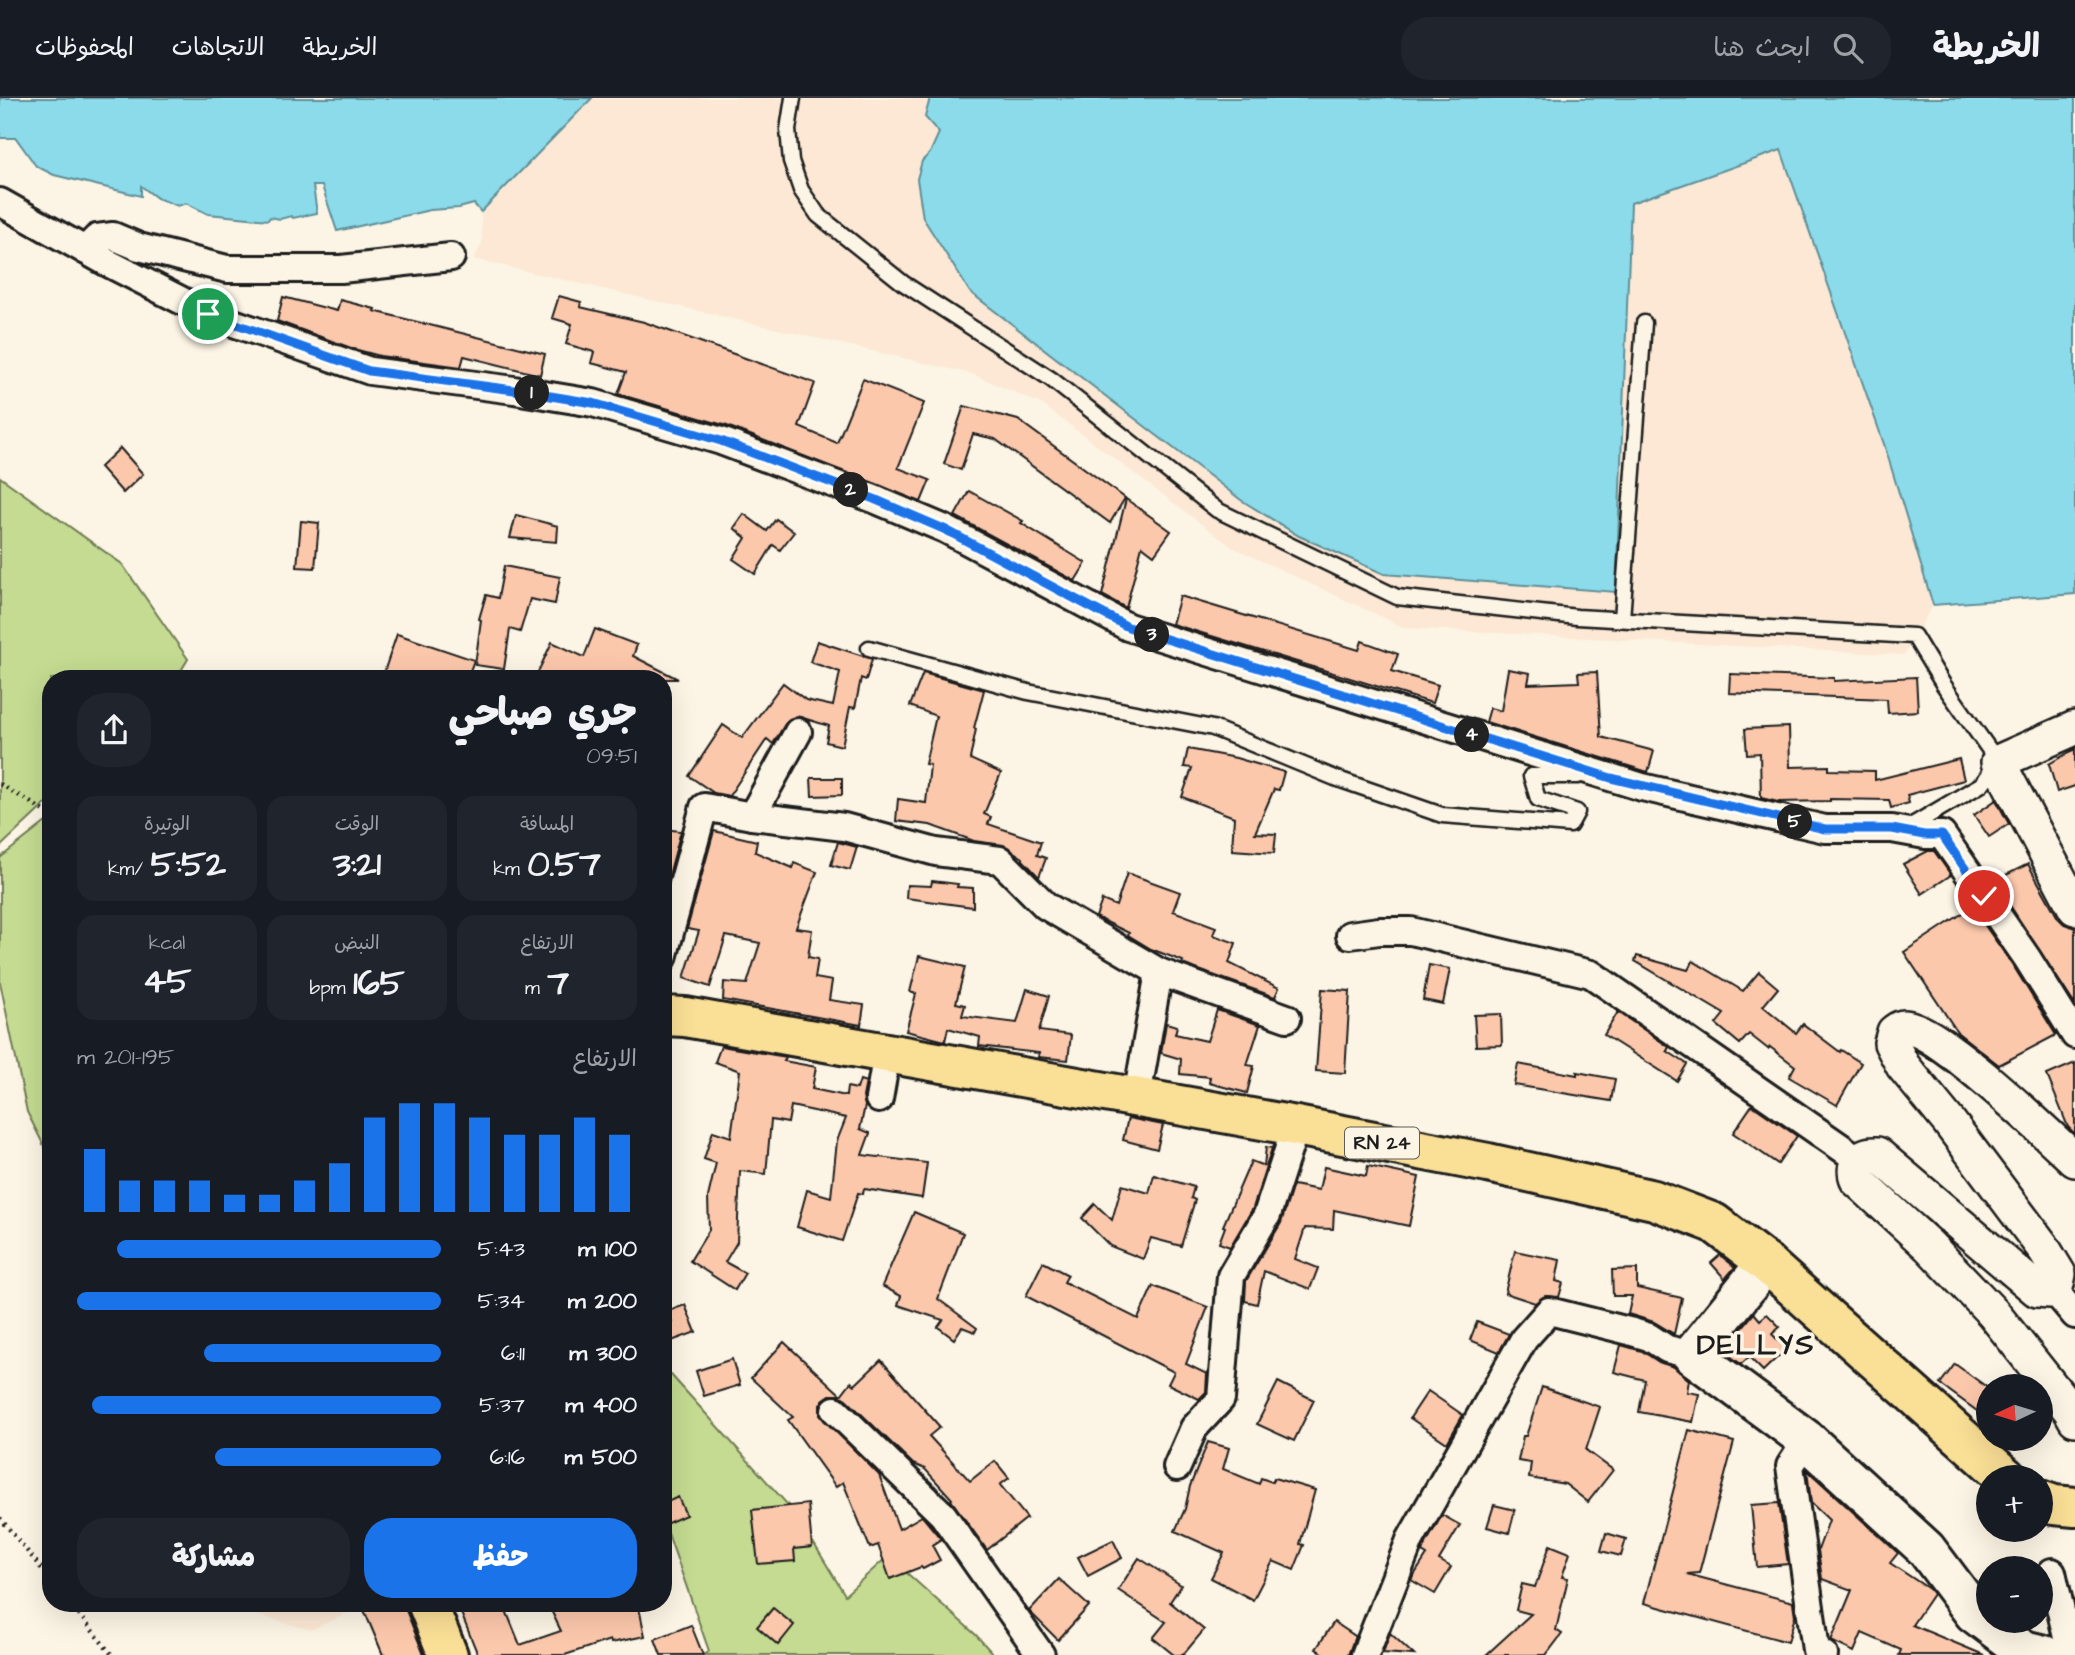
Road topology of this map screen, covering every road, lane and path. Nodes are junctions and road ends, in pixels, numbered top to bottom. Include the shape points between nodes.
1 (793, 98) edge
2 (0, 202) edge
3 (85, 250) junction
4 (451, 257) dead end
5 (1644, 323) dead end
6 (1622, 619) junction
7 (869, 649) dead end
8 (2075, 728) edge
9 (798, 732) dead end
10 (1998, 762) junction
11 (1611, 778) junction
12 (0, 784) edge
13 (42, 810) edge
14 (752, 816) junction
15 (1904, 830) junction
16 (2075, 908) edge
17 (672, 925) edge
18 (1350, 935) dead end
19 (1159, 972) junction
20 (672, 1016) edge
21 (1287, 1018) dead end
22 (2075, 1035) edge
23 (887, 1053) junction
24 (1137, 1097) junction
25 (879, 1099) dead end
26 (1296, 1126) junction
27 (1859, 1160) junction
28 (2075, 1160) edge
29 (1766, 1263) junction
30 (2053, 1289) junction
31 (2075, 1315) edge
32 (1692, 1355) junction
33 (835, 1410) dead end
34 (2075, 1419) edge
35 (1807, 1440) junction
36 (1993, 1465) edge
37 (1177, 1467) dead end
38 (2053, 1505) edge
39 (2075, 1507) edge
40 (0, 1518) edge
41 (42, 1569) edge
42 (2053, 1576) edge
43 (77, 1612) edge
44 (431, 1612) edge
45 (1814, 1654) edge
46 (112, 1655) edge
47 (448, 1655) edge
48 (1041, 1655) edge
49 (1365, 1655) edge
50 (2044, 1655) edge
51 (2071, 1655) edge

1 - 6 lane via 788,130 791,161 818,215 903,283 1051,379 1217,510 1397,597
2 - 3 street
3 - 4 street via 97,238 113,236 227,269 341,270
3 - 11 street via 208,314 369,371 593,403 721,441 946,530 1128,627
5 - 6 lane
6 - 10 lane via 1914,636
7 - 11 lane via 1028,692 1213,728 1442,815 1570,825 1577,812 1538,799 1531,776
8 - 10 street
9 - 14 street
10 - 15 lane via 1982,784
10 - 16 street
11 - 15 street via 1825,829
12 - 13 path
14 - 17 street via 704,807
14 - 19 street via 844,827 936,852 1000,860 1046,906
15 - 22 street via 1942,835
18 - 27 street via 1411,931 1591,974
19 - 21 street
19 - 24 street
20 - 23 main road, RN 24
23 - 24 main road, RN 24
23 - 25 street
24 - 26 main road, RN 24
26 - 29 main road, RN 24 via 1654,1200 1714,1223
26 - 37 street via 1267,1215 1231,1276 1221,1399 1195,1428
27 - 30 street via 1877,1154 2017,1275 2040,1291
27 - 34 street via 1857,1180 1993,1312
28 - 30 street via 1940,1043 1909,1028 1894,1031 1891,1043 1903,1066 2042,1246 2059,1274
29 - 32 main road
29 - 36 main road, RN 24
30 - 31 street
32 - 35 main road
32 - 49 street via 1667,1349 1649,1337 1549,1311 1524,1339 1410,1541
33 - 48 street via 943,1516
35 - 45 street via 1790,1466
35 - 50 main road via 1926,1549 1975,1613 2023,1650
38 - 39 main road
40 - 41 path
42 - 51 street
43 - 46 path
44 - 47 main road

